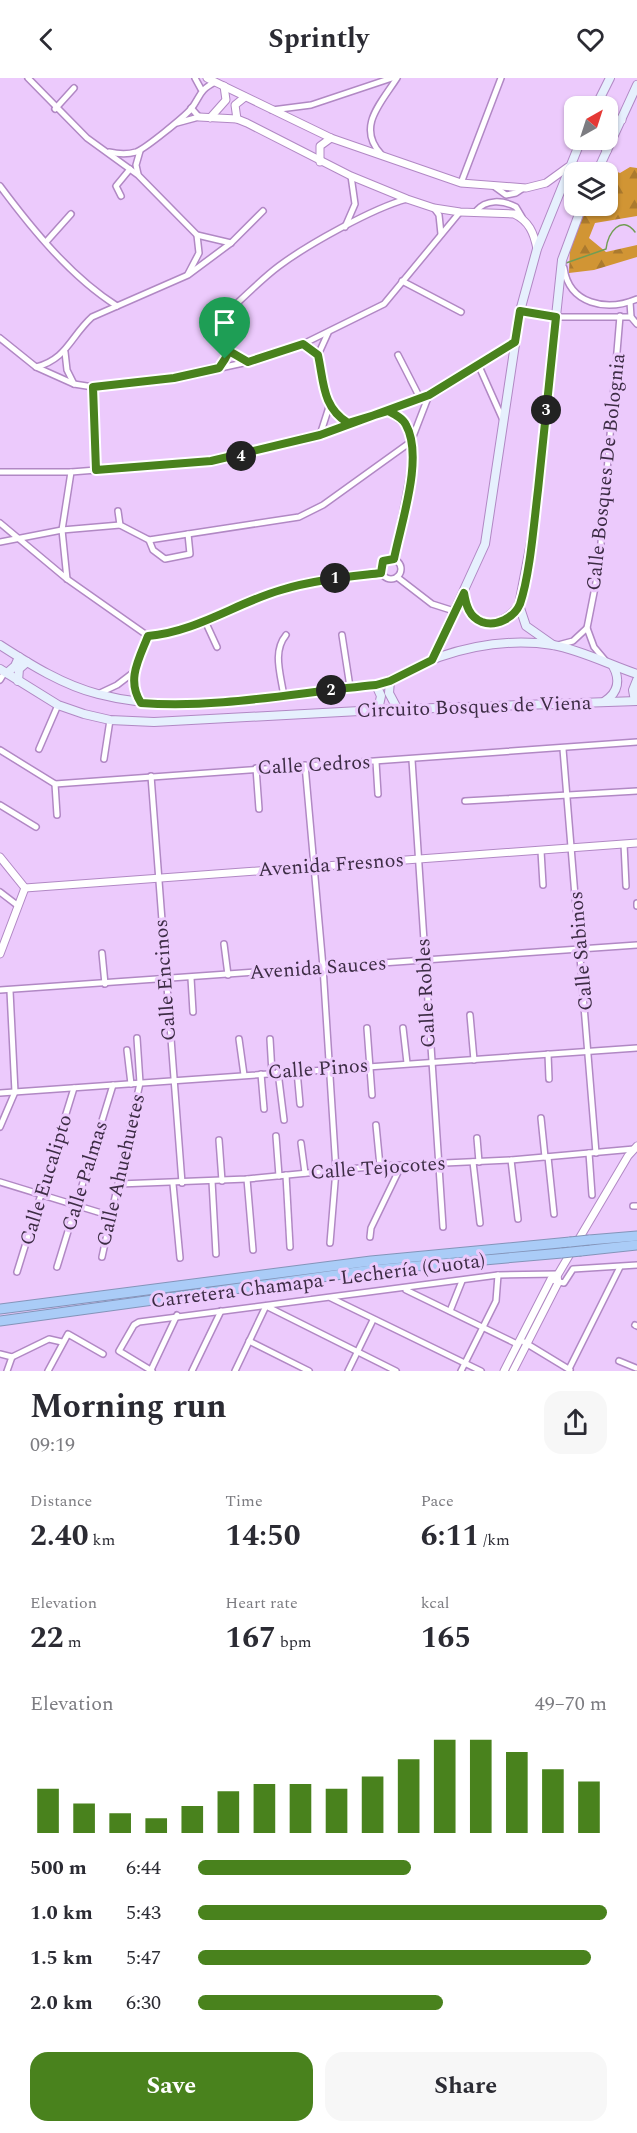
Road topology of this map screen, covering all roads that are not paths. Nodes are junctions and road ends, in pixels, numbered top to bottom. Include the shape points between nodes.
1 (28, 78) edge
2 (195, 78) edge
3 (207, 78) edge
4 (392, 78) edge
5 (397, 78) edge
6 (501, 78) edge
7 (610, 78) edge
8 (214, 82) junction
9 (637, 85) edge
10 (224, 86) junction
11 (74, 88) dead end
12 (201, 89) junction
13 (602, 96) edge
14 (246, 97) junction
15 (191, 108) junction
16 (55, 109) junction
17 (271, 110) junction
18 (199, 117) junction
19 (210, 118) junction
20 (237, 119) junction
21 (618, 120) edge
22 (622, 120) junction
23 (176, 123) junction
24 (331, 138) junction
25 (104, 151) junction
26 (140, 151) junction
27 (607, 151) joint
28 (384, 158) junction
29 (320, 162) junction
30 (602, 162) edge
31 (130, 169) junction
32 (564, 170) edge
33 (138, 175) junction
34 (351, 176) junction
35 (564, 178) edge
36 (461, 183) junction
37 (0, 186) edge
38 (495, 187) junction
39 (519, 191) junction
40 (502, 193) junction
41 (121, 196) dead end
42 (407, 200) junction
43 (498, 201) junction
44 (516, 207) junction
45 (434, 208) junction
46 (263, 211) dead end
47 (476, 211) junction
48 (460, 212) junction
49 (71, 214) dead end
50 (578, 216) edge
51 (522, 217) junction
52 (345, 227) junction
53 (441, 234) junction
54 (197, 235) junction
55 (46, 242) junction
56 (231, 243) junction
57 (537, 249) junction
58 (562, 260) junction
59 (188, 275) junction
60 (402, 282) junction
61 (101, 296) junction
62 (637, 299) edge
63 (630, 302) junction
64 (117, 306) junction
65 (104, 310) junction
66 (520, 311) junction
67 (461, 312) dead end
68 (620, 316) junction
69 (556, 317) junction
70 (630, 317) junction
71 (637, 324) edge
72 (328, 332) junction
73 (0, 338) edge
74 (515, 342) junction
75 (303, 344) junction
76 (229, 351) junction
77 (65, 352) junction
78 (318, 355) junction
79 (398, 355) dead end
80 (248, 362) junction
81 (478, 364) junction
82 (36, 367) junction
83 (219, 368) junction
84 (74, 384) junction
85 (93, 387) junction
86 (429, 395) junction
87 (420, 398) junction
88 (329, 407) junction
89 (388, 411) junction
90 (503, 421) junction
91 (348, 423) junction
92 (320, 435) junction
93 (412, 441) junction
94 (96, 470) junction
95 (0, 472) edge
96 (71, 472) junction
97 (118, 511) dead end
98 (0, 523) edge
99 (120, 525) junction
100 (62, 530) junction
101 (188, 534) junction
102 (15, 538) junction
103 (149, 540) junction
104 (0, 542) edge
105 (394, 559) junction
106 (381, 573) junction
107 (397, 577) junction
108 (67, 579) junction
109 (464, 593) junction
110 (519, 605) junction
111 (454, 612) junction
112 (205, 621) junction
113 (587, 628) junction
114 (286, 634) dead end
115 (342, 635) dead end
116 (148, 636) junction
117 (0, 645) edge
118 (554, 645) junction
119 (217, 647) dead end
120 (19, 657) junction
121 (432, 660) junction
122 (27, 662) junction
123 (610, 665) junction
124 (4, 671) edge
125 (134, 672) junction
126 (637, 674) edge
127 (0, 680) edge
128 (637, 680) edge
129 (18, 681) junction
130 (390, 681) junction
131 (376, 685) junction
132 (350, 687) junction
133 (97, 694) junction
134 (284, 697) junction
135 (636, 701) edge
136 (604, 702) junction
137 (141, 703) junction
138 (58, 705) junction
139 (378, 710) junction
140 (398, 710) junction
141 (110, 720) junction
142 (637, 742) edge
143 (39, 748) dead end
144 (563, 749) junction
145 (0, 750) edge
146 (104, 759) dead end
147 (412, 760) junction
148 (376, 762) junction
149 (305, 765) junction
150 (256, 768) junction
151 (151, 776) junction
152 (55, 784) junction
153 (637, 791) edge
154 (378, 794) dead end
155 (567, 795) junction
156 (465, 801) dead end
157 (0, 805) edge
158 (259, 809) dead end
159 (57, 815) dead end
160 (36, 827) dead end
161 (637, 843) edge
162 (624, 844) junction
163 (572, 849) junction
164 (541, 851) junction
165 (0, 857) edge
166 (418, 858) junction
167 (314, 866) junction
168 (158, 880) junction
169 (543, 885) dead end
170 (626, 886) dead end
171 (25, 888) junction
172 (0, 892) edge
173 (17, 905) junction
174 (224, 944) dead end
175 (637, 945) edge
176 (581, 949) junction
177 (102, 953) dead end
178 (0, 954) edge
179 (424, 960) junction
180 (323, 968) junction
181 (228, 975) junction
182 (191, 978) junction
183 (165, 980) junction
184 (105, 984) junction
185 (0, 990) edge
186 (10, 991) junction
187 (193, 1012) dead end
188 (470, 1015) dead end
189 (367, 1028) dead end
190 (403, 1028) dead end
191 (137, 1038) dead end
192 (239, 1038) dead end
193 (270, 1039) dead end
194 (637, 1047) edge
195 (127, 1050) dead end
196 (588, 1051) junction
197 (548, 1054) junction
198 (474, 1060) junction
199 (430, 1062) junction
200 (407, 1063) junction
201 (371, 1065) junction
202 (328, 1069) junction
203 (297, 1071) junction
204 (275, 1072) junction
205 (261, 1074) junction
206 (244, 1075) junction
207 (549, 1079) dead end
208 (173, 1080) junction
209 (140, 1083) junction
210 (130, 1084) junction
211 (112, 1085) junction
212 (74, 1088) junction
213 (15, 1092) junction
214 (0, 1093) edge
215 (372, 1095) dead end
216 (300, 1104) dead end
217 (264, 1108) dead end
218 (541, 1118) dead end
219 (284, 1120) dead end
220 (376, 1125) dead end
221 (0, 1127) edge
222 (276, 1136) dead end
223 (477, 1138) dead end
224 (219, 1140) dead end
225 (301, 1143) dead end
226 (636, 1148) edge
227 (593, 1153) junction
228 (547, 1157) junction
229 (511, 1160) junction
230 (476, 1162) junction
231 (438, 1164) junction
232 (380, 1166) junction
233 (401, 1166) junction
234 (336, 1170) junction
235 (305, 1173) junction
236 (286, 1175) junction
237 (279, 1176) junction
238 (247, 1179) junction
239 (222, 1180) junction
240 (212, 1181) junction
241 (0, 1182) edge
242 (118, 1184) junction
243 (173, 1184) junction
244 (182, 1184) junction
245 (40, 1196) junction
246 (592, 1196) dead end
247 (75, 1206) junction
248 (554, 1214) dead end
249 (111, 1216) junction
250 (518, 1219) dead end
251 (480, 1223) dead end
252 (443, 1227) dead end
253 (637, 1236) edge
254 (370, 1238) dead end
255 (330, 1243) dead end
256 (637, 1246) edge
257 (290, 1247) dead end
258 (253, 1250) dead end
259 (216, 1254) dead end
260 (102, 1257) dead end
261 (180, 1258) dead end
262 (637, 1265) edge
263 (57, 1267) dead end
264 (620, 1267) junction
265 (17, 1272) dead end
266 (498, 1275) junction
267 (556, 1278) junction
268 (462, 1281) junction
269 (405, 1289) junction
270 (329, 1298) junction
271 (266, 1306) junction
272 (0, 1309) edge
273 (221, 1311) junction
274 (450, 1311) junction
275 (177, 1315) junction
276 (373, 1320) junction
277 (0, 1321) edge
278 (482, 1328) junction
279 (249, 1341) junction
280 (62, 1342) junction
281 (521, 1342) junction
282 (358, 1352) junction
283 (0, 1354) edge
284 (103, 1354) dead end
285 (12, 1357) junction
286 (619, 1361) dead end
287 (465, 1364) junction
288 (636, 1368) edge
289 (570, 1370) edge
290 (7, 1371) edge
291 (48, 1371) edge
292 (151, 1371) edge
293 (192, 1371) edge
294 (235, 1371) edge
295 (309, 1371) edge
296 (348, 1371) edge
297 (396, 1371) edge
298 (461, 1371) edge
299 (481, 1371) edge
300 (504, 1371) edge
301 (513, 1371) edge

1 - 16 street
2 - 12 street
3 - 8 street
4 - 17 street via 311,105
5 - 28 street via 369,129 373,145
6 - 36 street
7 - 13 main road
8 - 10 street
8 - 12 street
9 - 22 main road
10 - 14 street
10 - 19 street via 226,100
11 - 16 street
12 - 15 street
14 - 17 street
14 - 20 street via 235,105
15 - 18 street
15 - 23 street
16 - 25 street
17 - 24 street
18 - 19 street
18 - 23 street
19 - 20 street
20 - 29 street via 281,138
21 - 22 street
22 - 27 main road
23 - 26 street
24 - 28 street
24 - 29 street via 320,146
25 - 26 street
25 - 31 street
26 - 33 street
27 - 30 main road
28 - 36 street
29 - 34 street
31 - 33 street
31 - 41 street via 116,186
32 - 39 street via 546,183
33 - 54 street
34 - 42 street
34 - 52 street via 356,204
35 - 57 main road
36 - 38 street
37 - 55 street
38 - 39 street
38 - 40 street
39 - 40 street
39 - 44 street via 514,200
40 - 43 street
42 - 45 street
42 - 52 street
43 - 44 street
43 - 47 street
44 - 51 street
45 - 48 street
45 - 53 street via 439,215
46 - 56 street
47 - 48 street
47 - 51 street via 510,212
48 - 53 street
49 - 55 street
50 - 58 main road
51 - 57 street via 534,235
52 - 76 street via 279,266 226,313 221,332
53 - 60 street
54 - 56 street
54 - 59 street via 199,253
55 - 61 street
56 - 59 street
57 - 66 main road
58 - 63 street via 573,293 591,303
58 - 69 main road
59 - 64 street
60 - 67 street
60 - 72 street via 384,304
61 - 64 street
61 - 65 street
62 - 63 street
63 - 70 street
64 - 65 street
65 - 77 street via 80,328
66 - 69 street
66 - 74 main road
68 - 69 street
68 - 70 street
68 - 113 street, Calle Bosques De Bolognia via 599,567
69 - 110 main road via 533,532
70 - 71 street
72 - 75 street
72 - 78 street
73 - 82 street
74 - 81 street
74 - 90 main road
75 - 78 street
75 - 80 street
76 - 80 street
76 - 83 street
77 - 82 street via 52,363
77 - 84 street
78 - 88 street
79 - 87 street
80 - 83 street
81 - 86 street
81 - 90 street
82 - 84 street
83 - 85 street via 174,378
84 - 85 street
85 - 94 street
86 - 87 street
86 - 93 street
87 - 89 street
88 - 91 street
88 - 92 street
89 - 91 street
89 - 93 street via 404,421
90 - 109 main road via 488,531
91 - 92 street
92 - 94 street via 211,461
93 - 101 street via 306,514
93 - 105 street via 414,462
94 - 96 street
95 - 96 street
96 - 100 street
97 - 99 street
98 - 102 street
99 - 100 street
99 - 103 street
100 - 102 street
100 - 108 street
101 - 103 street
101 - 103 street via 190,554 165,559 153,550
102 - 104 street
102 - 108 street
105 - 106 street via 383,561
105 - 107 street via 401,565
106 - 107 street via 388,579
106 - 112 street via 282,590
107 - 111 street via 432,604
108 - 116 street
109 - 110 street via 466,606 481,622 498,623
109 - 111 main road
110 - 118 main road via 526,626
111 - 121 main road
112 - 116 street via 178,632
112 - 119 street
113 - 118 street via 573,641
113 - 123 street via 594,647
114 - 134 street via 277,652
115 - 132 street
116 - 125 street
117 - 120 main road, Circuito Bosques de Viena
118 - 121 main road, Circuito Bosques de Viena via 482,644
118 - 123 main road, Circuito Bosques de Viena
120 - 122 main road, Circuito Bosques de Viena
120 - 124 main road via 15,666
121 - 130 main road, Circuito Bosques de Viena
122 - 129 main road via 19,669
122 - 133 main road, Circuito Bosques de Viena
123 - 126 main road, Circuito Bosques de Viena
123 - 136 main road via 618,679 617,686
124 - 127 street
124 - 129 main road, Circuito Bosques de Viena
125 - 133 street
125 - 137 street
128 - 135 main road via 633,690
129 - 138 main road, Circuito Bosques de Viena
130 - 131 main road, Circuito Bosques de Viena
130 - 140 main road via 389,693
131 - 132 main road, Circuito Bosques de Viena
131 - 139 main road via 381,696
132 - 134 main road, Circuito Bosques de Viena
133 - 137 main road, Circuito Bosques de Viena
134 - 137 main road, Circuito Bosques de Viena via 170,705
135 - 136 main road, Circuito Bosques de Viena
136 - 140 main road, Circuito Bosques de Viena
138 - 141 main road, Circuito Bosques de Viena
138 - 143 street
139 - 140 main road, Circuito Bosques de Viena
139 - 141 main road, Circuito Bosques de Viena via 154,722
141 - 146 street
142 - 144 street, Calle Cedros
144 - 147 street, Calle Cedros
144 - 155 street, Calle Sabinos
145 - 152 street
147 - 148 street, Calle Cedros
147 - 166 street, Calle Robles
148 - 149 street, Calle Cedros
148 - 154 street
149 - 150 street, Calle Cedros
149 - 167 street
150 - 151 street, Calle Cedros
150 - 158 street
151 - 152 street, Calle Cedros
151 - 168 street, Calle Encinos
152 - 159 street
153 - 155 street
155 - 156 street
155 - 163 street, Calle Sabinos
157 - 160 street
161 - 162 street, Avenida Fresnos
162 - 163 street, Avenida Fresnos
162 - 170 street
163 - 164 street, Avenida Fresnos
163 - 176 street, Calle Sabinos
164 - 166 street, Avenida Fresnos
164 - 169 street
165 - 171 street
166 - 167 street, Avenida Fresnos
166 - 179 street, Calle Robles
167 - 168 street, Avenida Fresnos
167 - 180 street
168 - 171 street, Avenida Fresnos
168 - 183 street, Calle Encinos
171 - 173 street
172 - 173 street
173 - 178 street
174 - 181 street
175 - 176 street, Avenida Sauces
176 - 179 street, Avenida Sauces
176 - 196 street, Calle Sabinos
177 - 184 street
179 - 180 street, Avenida Sauces
179 - 199 street, Calle Robles
180 - 181 street, Avenida Sauces
180 - 202 street
181 - 182 street, Avenida Sauces
182 - 183 street, Avenida Sauces
182 - 187 street
183 - 184 street, Avenida Sauces
183 - 208 street, Calle Encinos
184 - 186 street, Avenida Sauces
185 - 186 street, Avenida Sauces
186 - 213 street
188 - 198 street
189 - 201 street
190 - 200 street
191 - 209 street, Calle Ahuehuetes
192 - 206 street
193 - 204 street
194 - 196 street, Calle Pinos
195 - 210 street
196 - 197 street, Calle Pinos
196 - 227 street, Calle Sabinos
197 - 198 street, Calle Pinos
197 - 207 street
198 - 199 street, Calle Pinos
199 - 200 street, Calle Pinos
199 - 231 street, Calle Robles
200 - 201 street, Calle Pinos
201 - 202 street, Calle Pinos
201 - 215 street
202 - 203 street, Calle Pinos
202 - 234 street
203 - 204 street, Calle Pinos
203 - 216 street
204 - 205 street, Calle Pinos
204 - 219 street
205 - 206 street, Calle Pinos
205 - 217 street
206 - 208 street, Calle Pinos
208 - 209 street, Calle Pinos
208 - 244 street, Calle Encinos
209 - 210 street, Calle Pinos
209 - 242 street, Calle Ahuehuetes
210 - 211 street, Calle Pinos
211 - 212 street, Calle Pinos
211 - 247 street, Calle Palmas
212 - 213 street, Calle Pinos
212 - 245 street, Calle Eucalipto
213 - 214 street, Calle Pinos
213 - 221 street
218 - 228 street
220 - 232 street
222 - 237 street
223 - 230 street
224 - 239 street
225 - 235 street
226 - 227 street, Calle Tejocotes
226 - 267 street
227 - 228 street, Calle Tejocotes
227 - 246 street, Calle Sabinos
228 - 229 street, Calle Tejocotes
228 - 248 street
229 - 230 street, Calle Tejocotes
229 - 250 street
230 - 231 street, Calle Tejocotes
230 - 251 street
231 - 233 street, Calle Tejocotes
231 - 252 street, Calle Robles
232 - 233 street, Calle Tejocotes
232 - 234 street, Calle Tejocotes
233 - 254 street via 371,1228
234 - 235 street, Calle Tejocotes
234 - 255 street
235 - 236 street, Calle Tejocotes
236 - 237 street, Calle Tejocotes
236 - 257 street
237 - 238 street, Calle Tejocotes
238 - 239 street, Calle Tejocotes
238 - 258 street
239 - 240 street, Calle Tejocotes
240 - 244 street, Calle Tejocotes
240 - 259 street
241 - 245 street
242 - 243 street, Calle Tejocotes
242 - 249 street, Calle Ahuehuetes
243 - 244 street, Calle Tejocotes
243 - 261 street
245 - 247 street
245 - 265 street, Calle Eucalipto
247 - 249 street
247 - 263 street, Calle Palmas
249 - 260 street, Calle Ahuehuetes
253 - 272 highway, Carretera Chamapa - Lechería (Cuota), bridge via 371,1261
256 - 277 highway, Carretera Chamapa - Lechería (Cuota), bridge via 372,1270
262 - 264 street
264 - 267 street via 573,1269 565,1282
264 - 289 street
266 - 267 street
266 - 268 street
266 - 278 street via 496,1301
267 - 281 street
268 - 269 street
268 - 274 street
269 - 270 street
269 - 274 street
270 - 271 street
270 - 276 street
271 - 273 street
271 - 279 street
271 - 282 street
273 - 275 street
273 - 293 street
274 - 278 street
275 - 292 street
275 - 292 street via 136,1323 119,1351
276 - 282 street
276 - 287 street
278 - 281 street
278 - 287 street
279 - 294 street
279 - 295 street
280 - 284 street via 68,1334
280 - 285 street via 49,1339
280 - 291 street
281 - 289 street
281 - 300 street
281 - 301 street
282 - 296 street
282 - 297 street
283 - 285 street
285 - 290 street
286 - 288 street
287 - 298 street
287 - 299 street

